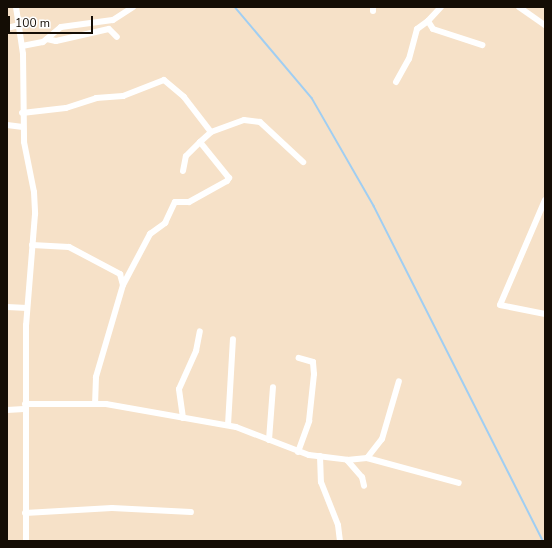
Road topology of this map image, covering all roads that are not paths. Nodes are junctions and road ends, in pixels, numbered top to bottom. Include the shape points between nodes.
1 (16, 7) edge
2 (132, 7) edge
3 (441, 7) edge
4 (519, 7) edge
5 (428, 21) junction
6 (19, 25) junction
7 (545, 25) edge
8 (7, 28) edge
9 (117, 37) dead end
10 (47, 39) junction
11 (482, 45) dead end
12 (22, 46) junction
13 (396, 82) dead end
14 (22, 113) junction
15 (7, 125) edge
16 (23, 128) junction
17 (211, 132) junction
18 (200, 142) junction
19 (303, 162) dead end
20 (183, 170) dead end
21 (545, 200) edge
22 (32, 245) junction
23 (123, 285) junction
24 (7, 307) edge
25 (28, 308) junction
26 (545, 314) edge
27 (200, 331) dead end
28 (233, 339) dead end
29 (299, 358) dead end
30 (399, 381) dead end
31 (273, 387) dead end
32 (95, 404) junction
33 (24, 406) junction
34 (7, 410) edge
35 (183, 418) junction
36 (228, 425) junction
37 (269, 440) junction
38 (298, 452) junction
39 (320, 456) junction
40 (367, 458) junction
41 (347, 460) junction
42 (459, 484) dead end
43 (364, 486) dead end
44 (191, 512) dead end
45 (25, 513) junction
46 (26, 541) edge
47 (340, 541) edge

1 - 6 street
2 - 10 street via 113,20 61,27
3 - 5 street
4 - 7 street
5 - 11 street via 433,29
5 - 13 street via 417,29 409,59
6 - 8 street
6 - 12 street
9 - 10 street via 109,29 56,41
10 - 12 street
12 - 14 street
14 - 16 street
14 - 17 street via 66,108 96,98 123,96 164,80 184,97
15 - 16 street
16 - 22 street via 34,192
17 - 18 street
17 - 19 street via 244,120 260,122
18 - 20 street via 186,156
18 - 23 street via 229,178 189,202 175,202 165,223 150,234
21 - 26 street via 500,305
22 - 23 street via 58,244 74,249 82,257 117,271
22 - 25 street
23 - 32 street via 96,377
24 - 25 street
25 - 33 street
27 - 35 street via 196,351 179,389
28 - 36 street
29 - 38 street via 313,362 314,374 309,421
30 - 40 street via 382,439
31 - 37 street
32 - 33 street
32 - 35 street
33 - 34 street
33 - 45 street
35 - 36 street
36 - 37 street
37 - 38 street
38 - 39 street
39 - 41 street
39 - 47 street via 322,482 338,525
40 - 41 street
40 - 42 street
41 - 43 street via 362,477
44 - 45 street via 112,508
45 - 46 street

